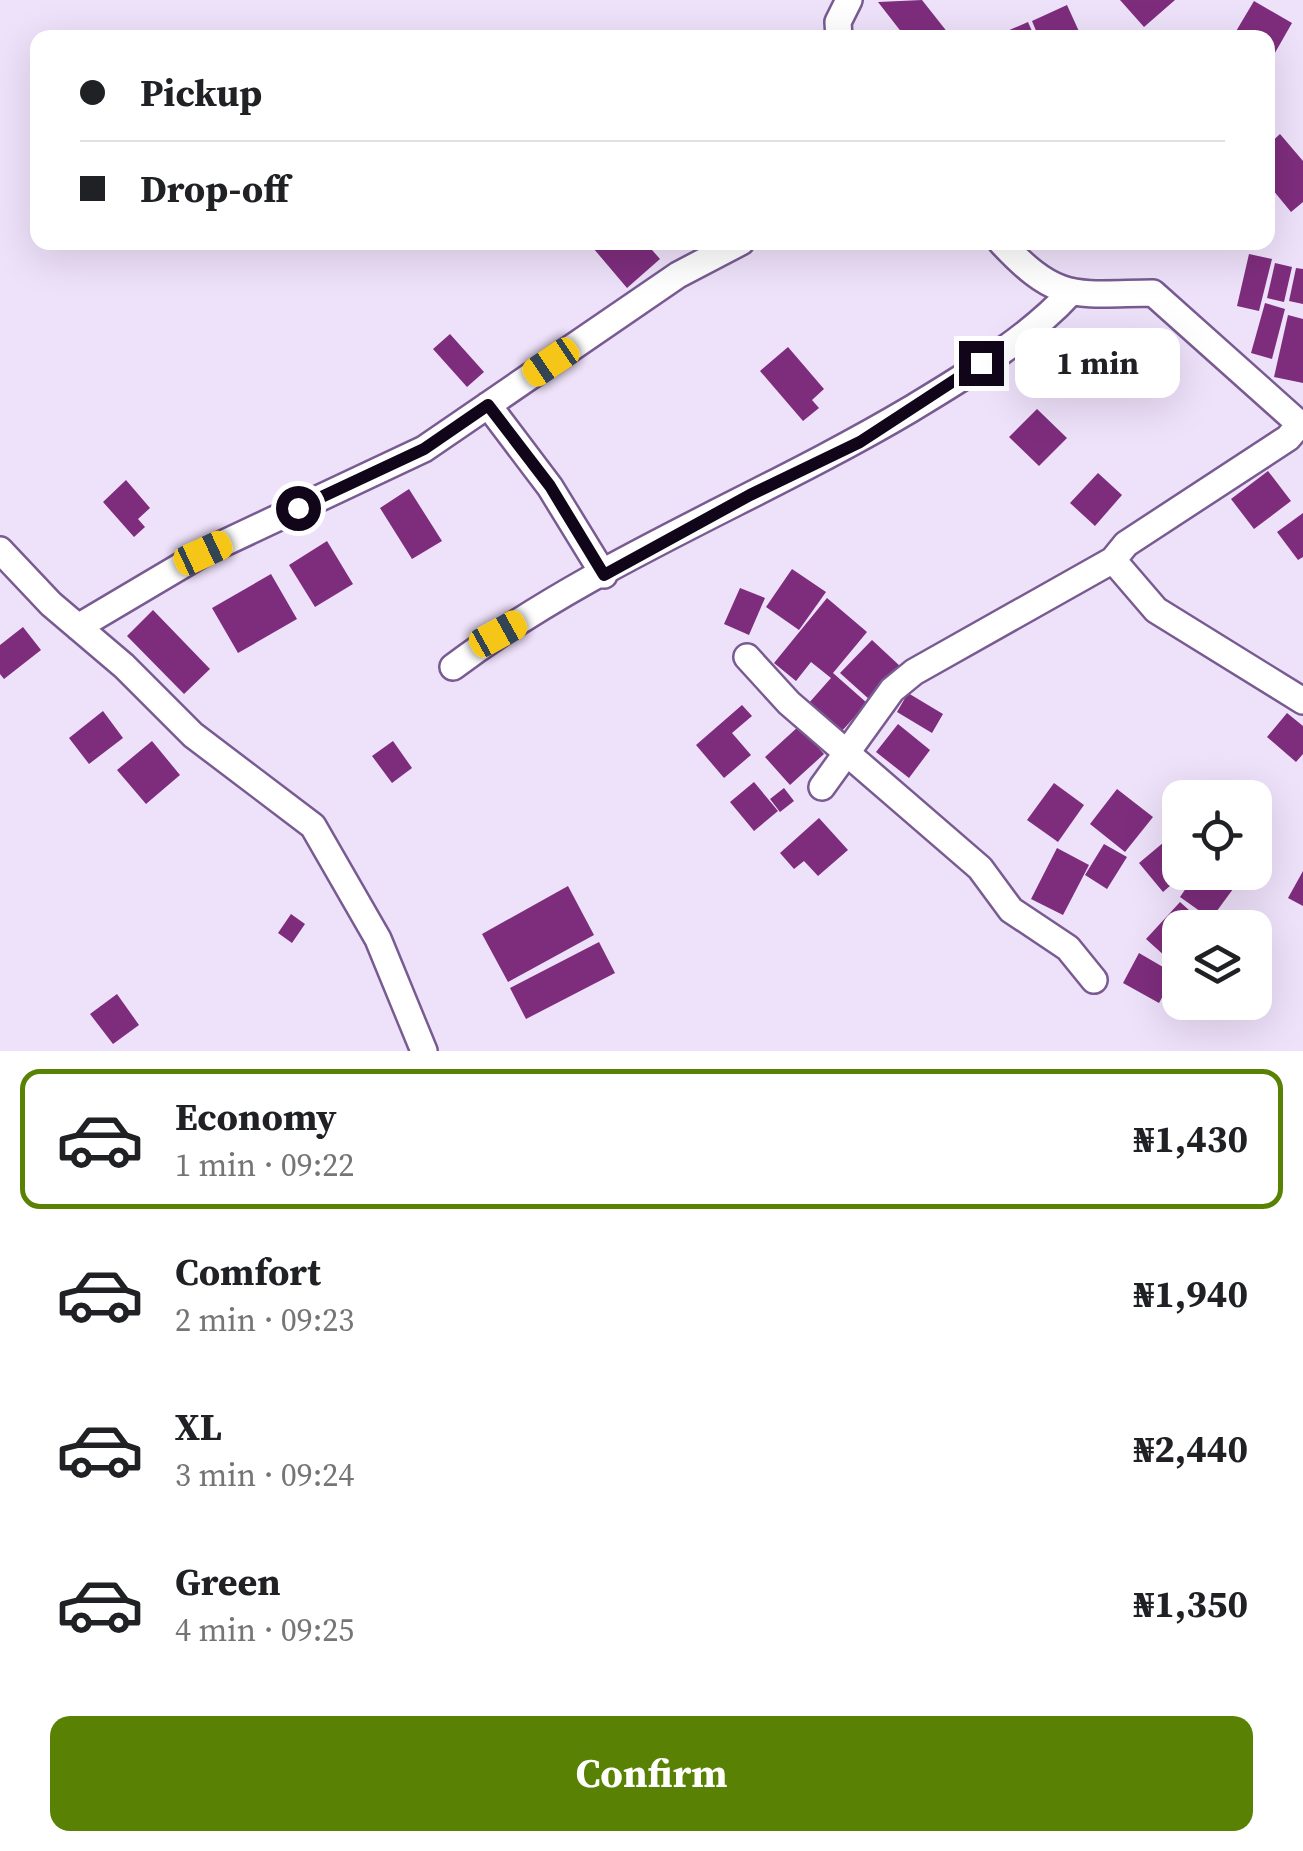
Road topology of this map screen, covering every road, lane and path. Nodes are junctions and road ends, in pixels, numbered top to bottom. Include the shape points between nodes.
1 (849, 0) edge
2 (838, 30) edge
3 (726, 250) edge
4 (1009, 250) edge
5 (1070, 293) junction
6 (488, 405) junction
7 (1301, 425) edge
8 (0, 550) edge
9 (1113, 560) junction
10 (604, 575) junction
11 (78, 627) junction
12 (747, 657) dead end
13 (453, 668) dead end
14 (1303, 701) edge
15 (847, 754) junction
16 (822, 787) dead end
17 (1094, 980) dead end
18 (424, 1051) edge

1 - 2 street
3 - 6 street via 678,275
4 - 5 street via 1034,277
5 - 7 street via 1152,293
5 - 10 street via 1045,320 860,442
6 - 10 street via 550,486
6 - 11 street via 424,449 203,553
7 - 9 street via 1126,544
8 - 11 street
9 - 14 street via 1156,610
9 - 15 street via 914,672 892,690
10 - 13 street via 498,634
11 - 18 street via 193,735 313,826 378,939
12 - 15 street
15 - 16 street
15 - 17 street via 980,868 1011,910 1068,948

